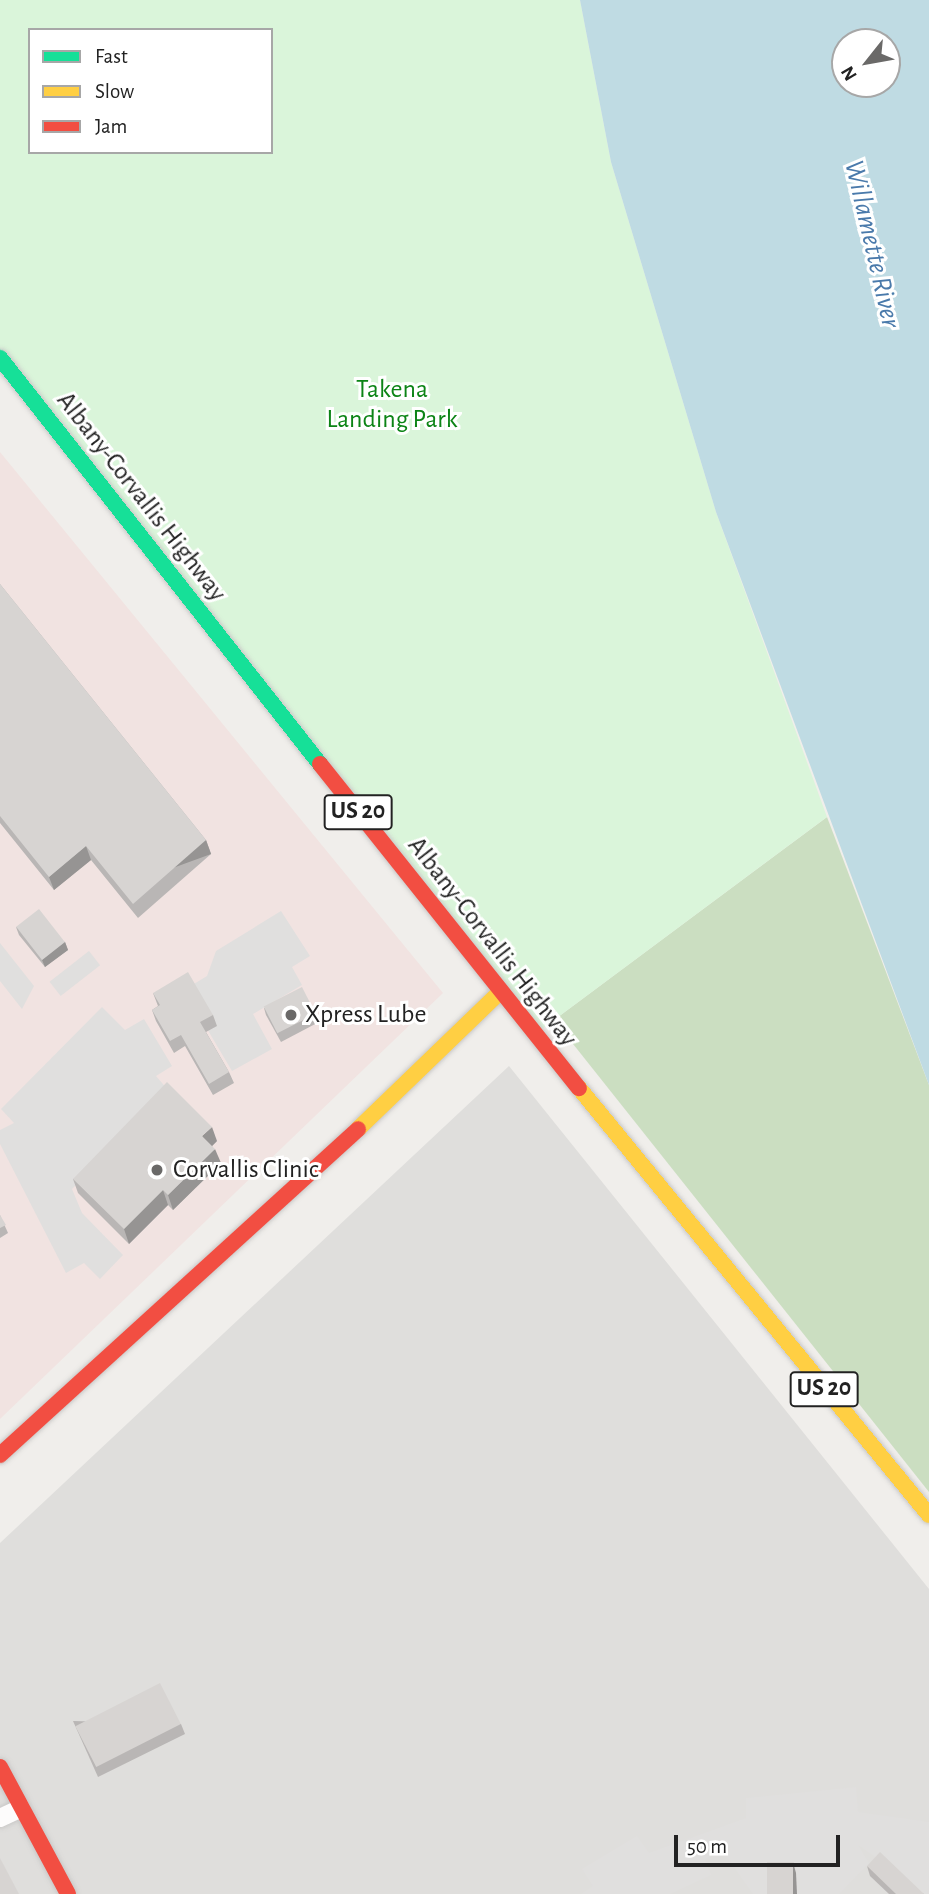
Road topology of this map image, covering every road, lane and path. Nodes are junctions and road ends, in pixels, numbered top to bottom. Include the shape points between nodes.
1 (0, 358) edge
2 (500, 992) junction
3 (0, 1455) edge
4 (929, 1515) edge
5 (0, 1767) edge
6 (20, 1808) junction
7 (0, 1818) edge
8 (68, 1894) edge

1 - 2 main road, Albany-Corvallis Highway / US 20
2 - 3 main road via 438,1057
2 - 4 main road, Albany-Corvallis Highway / US 20
5 - 6 main road
6 - 7 street
6 - 8 main road

